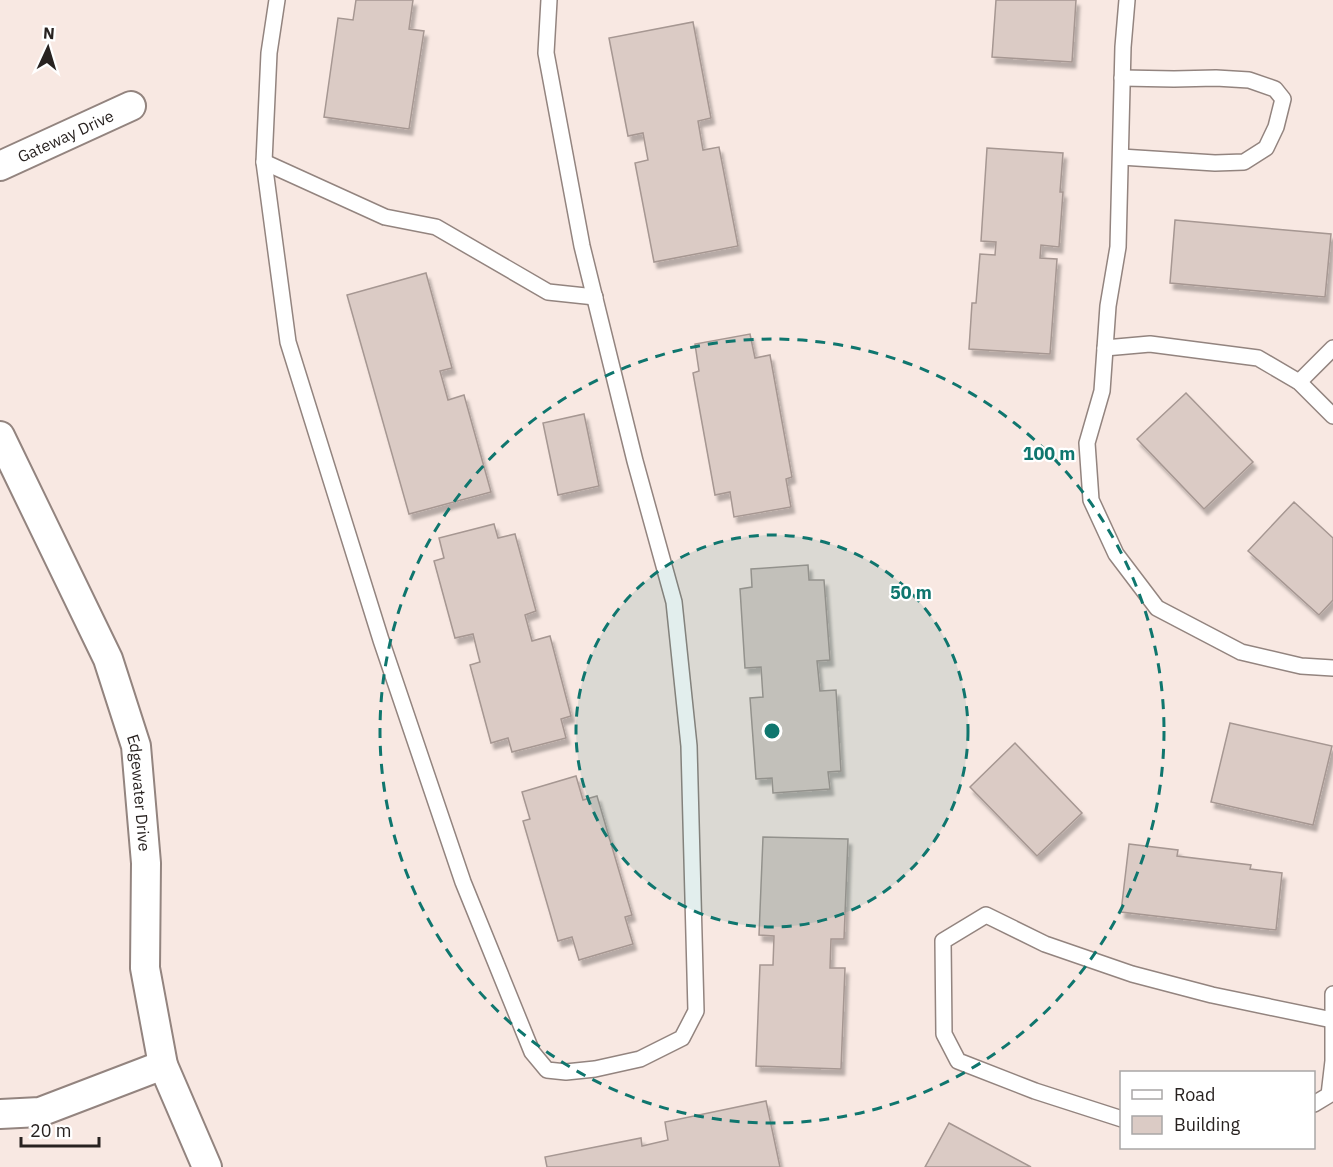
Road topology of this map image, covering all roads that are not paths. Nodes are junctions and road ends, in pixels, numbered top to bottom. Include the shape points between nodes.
1 (277, 0) edge
2 (549, 0) edge
3 (1127, 0) edge
4 (1122, 78) junction
5 (131, 106) dead end
6 (1121, 157) junction
7 (264, 162) junction
8 (0, 166) edge
9 (595, 297) junction
10 (1105, 348) junction
11 (1333, 348) edge
12 (1299, 382) junction
13 (1333, 416) edge
14 (0, 436) edge
15 (1333, 668) edge
16 (1333, 994) edge
17 (1332, 1020) edge
18 (163, 1065) junction
19 (1315, 1103) edge
20 (0, 1114) edge
21 (1120, 1118) edge
22 (207, 1167) edge

1 - 7 lane via 269,53
2 - 9 lane via 546,53
3 - 4 lane
4 - 6 lane
4 - 6 lane via 1249,80 1275,89 1283,99 1266,148 1244,162
5 - 8 street, Gateway Drive
6 - 10 lane via 1119,247
7 - 9 lane via 385,217 436,227 548,292
7 - 9 lane via 288,342 385,651 463,882 532,1052 547,1070 566,1072 595,1070 640,1059 682,1038 696,1011 689,746 674,602
10 - 12 lane via 1150,344 1258,358
10 - 15 lane via 1102,391 1087,443 1092,500 1116,554 1157,608 1241,652 1301,666
11 - 12 lane
12 - 13 lane
14 - 18 street, Edgewater Drive via 108,659 136,746 146,863 145,968
16 - 17 lane
17 - 19 lane via 1329,1095
17 - 21 lane via 1132,974 1045,944 986,915 943,941 944,1034 958,1061
18 - 20 street via 40,1112
18 - 22 street, Edgewater Drive

